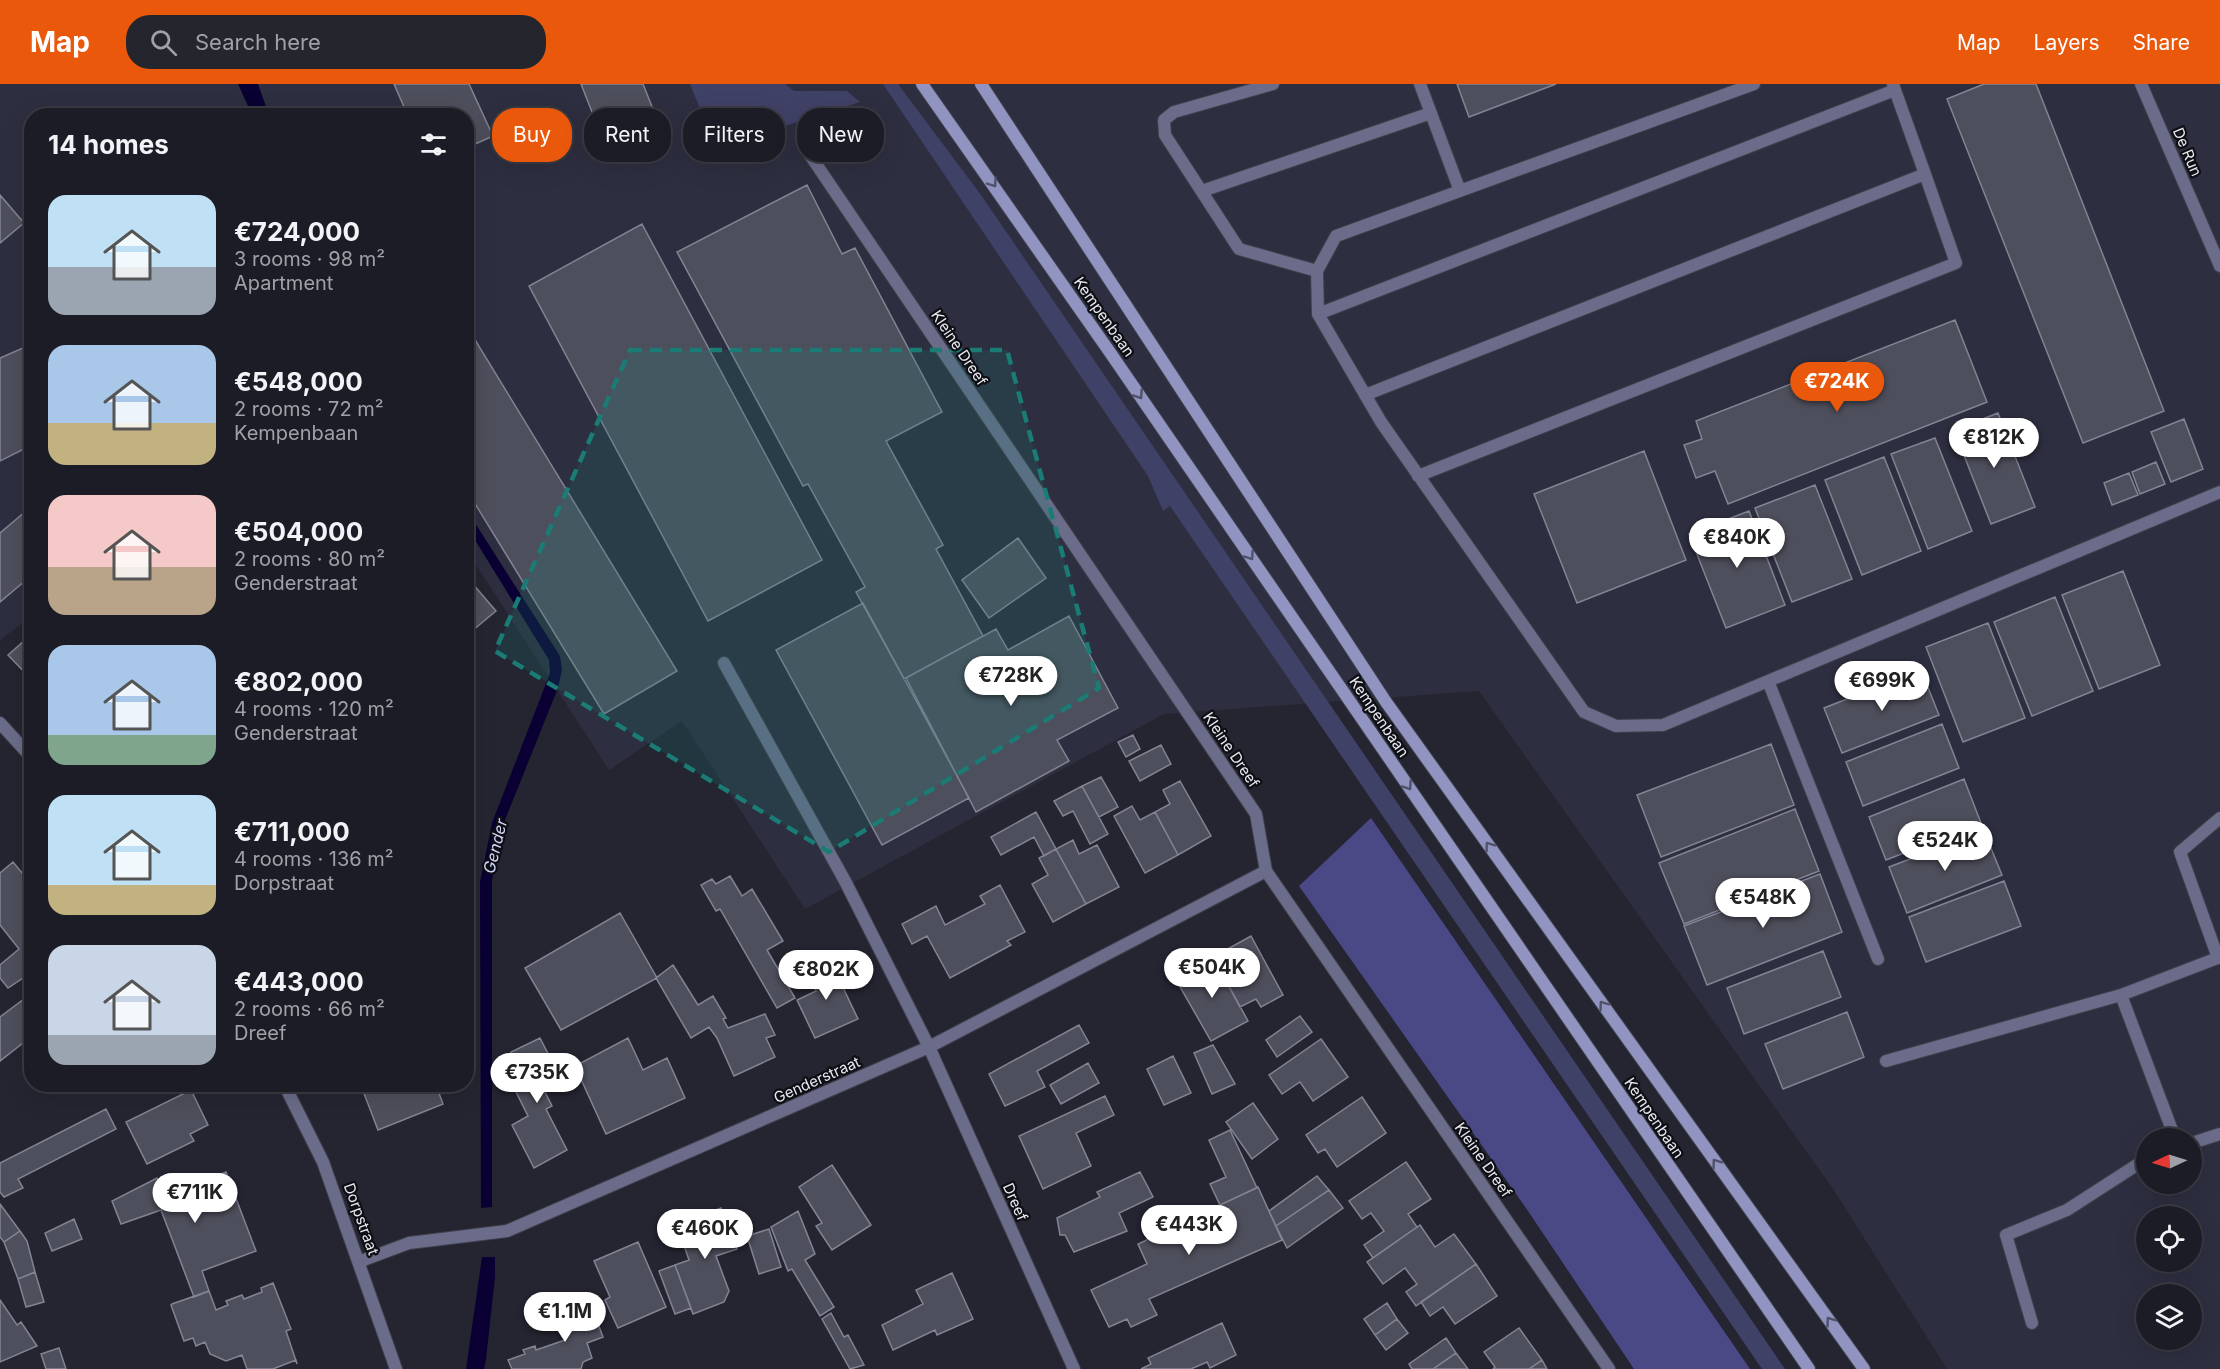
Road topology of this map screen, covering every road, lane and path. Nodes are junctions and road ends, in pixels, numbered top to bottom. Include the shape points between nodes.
1 (922, 84) edge
2 (981, 84) edge
3 (1273, 84) edge
4 (1420, 84) edge
5 (1754, 84) edge
6 (2141, 84) edge
7 (1894, 87) edge
8 (1431, 113) junction
9 (815, 162) edge
10 (1925, 174) junction
11 (1202, 191) junction
12 (1460, 191) junction
13 (2220, 266) edge
14 (1317, 271) junction
15 (1318, 314) junction
16 (1365, 395) junction
17 (1418, 476) junction
18 (2220, 492) edge
19 (724, 663) dead end
20 (1768, 681) junction
21 (0, 723) edge
22 (24, 749) edge
23 (2220, 818) edge
24 (1266, 871) junction
25 (2219, 957) edge
26 (1878, 959) dead end
27 (2121, 995) junction
28 (929, 1047) junction
29 (1886, 1061) dead end
30 (288, 1092) edge
31 (2171, 1128) edge
32 (2220, 1134) edge
33 (2202, 1140) edge
34 (2136, 1165) edge
35 (360, 1262) junction
36 (2032, 1323) dead end
37 (396, 1369) edge
38 (1074, 1369) edge
39 (1609, 1369) edge
40 (1809, 1369) edge
41 (1864, 1369) edge

1 -> 40 main road, Kempenbaan
41 -> 2 main road, Kempenbaan via 1386,702
3 - 11 street via 1174,112 1164,120 1165,135
4 - 8 street
5 - 12 street
6 - 13 street, De Run
7 - 10 street
7 - 15 street
8 - 11 street
8 - 12 street
9 - 24 street, Kleine Dreef via 1256,814
10 - 16 street
10 - 17 street via 1956,263
11 - 14 street via 1239,249
12 - 14 street via 1336,236
14 - 15 street
15 - 16 street
16 - 17 street
17 - 20 street via 1584,712 1616,726 1663,725
18 - 20 street
19 - 28 street, Dreef via 845,881
20 - 26 street
21 - 22 street
23 - 25 street via 2180,852
24 - 28 street, Genderstraat
24 - 39 street, Kleine Dreef
25 - 27 street
27 - 29 street
27 - 31 street
28 - 35 street, Genderstraat via 507,1232 409,1243
28 - 38 street, Dreef
30 - 35 street, Dorpstraat via 323,1162
32 - 33 street
34 - 36 street via 2067,1210 2006,1235
35 - 37 street, Dorpstraat

